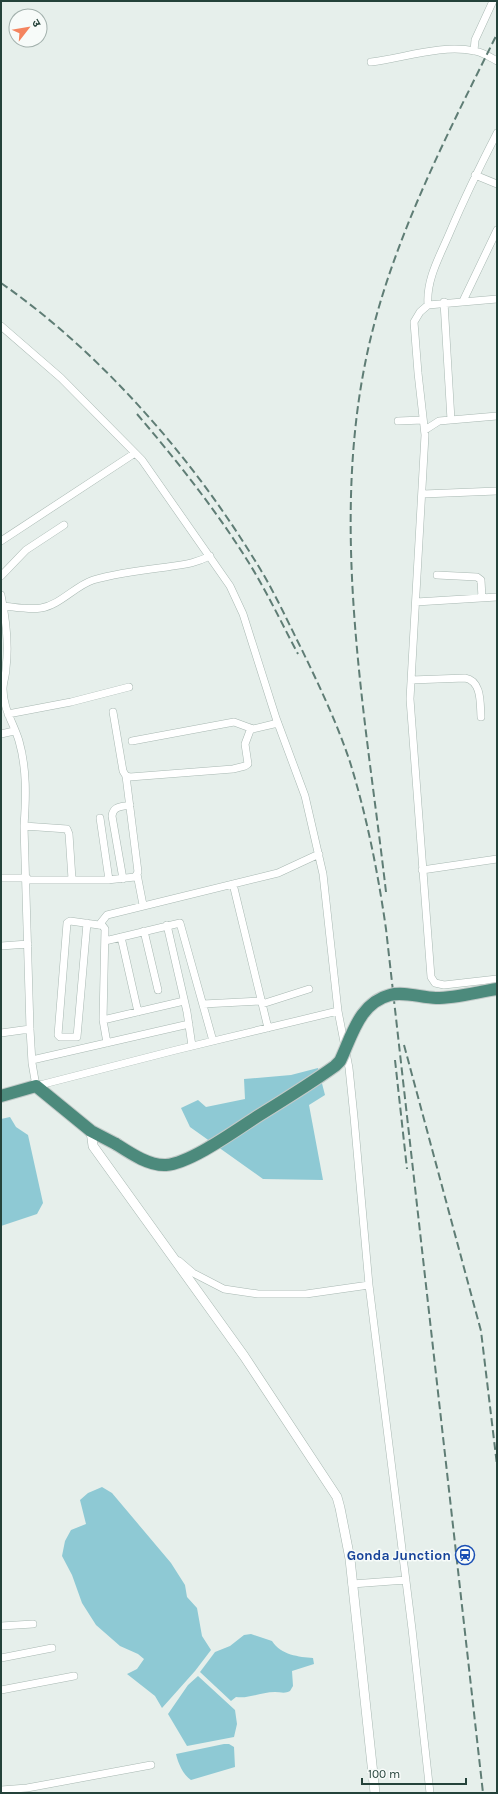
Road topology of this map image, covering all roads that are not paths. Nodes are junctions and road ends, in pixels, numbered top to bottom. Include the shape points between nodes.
1 (493, 1) edge
2 (474, 51) junction
3 (497, 61) edge
4 (371, 62) dead end
5 (497, 133) edge
6 (475, 175) junction
7 (497, 184) edge
8 (497, 230) edge
9 (497, 298) edge
10 (463, 301) junction
11 (444, 302) junction
12 (428, 305) junction
13 (1, 326) edge
14 (497, 416) edge
15 (423, 420) junction
16 (451, 420) junction
17 (398, 421) dead end
18 (425, 430) junction
19 (136, 453) junction
20 (497, 491) edge
21 (423, 494) junction
22 (64, 525) dead end
23 (1, 541) edge
24 (210, 556) junction
25 (437, 575) dead end
26 (1, 576) edge
27 (1, 595) edge
28 (497, 596) edge
29 (482, 598) junction
30 (416, 602) junction
31 (3, 606) junction
32 (411, 680) junction
33 (129, 686) dead end
34 (113, 712) dead end
35 (8, 714) junction
36 (481, 717) dead end
37 (278, 723) junction
38 (251, 728) junction
39 (14, 731) junction
40 (1, 734) edge
41 (132, 741) dead end
42 (126, 776) junction
43 (130, 805) junction
44 (100, 818) dead end
45 (24, 826) junction
46 (319, 854) junction
47 (497, 860) edge
48 (422, 870) junction
49 (137, 874) junction
50 (1, 878) edge
51 (27, 879) junction
52 (72, 879) junction
53 (123, 879) junction
54 (109, 880) junction
55 (233, 884) junction
56 (143, 906) junction
57 (87, 923) junction
58 (99, 925) junction
59 (167, 925) junction
60 (144, 931) junction
61 (121, 937) junction
62 (105, 941) junction
63 (28, 944) junction
64 (1, 946) edge
65 (497, 979) edge
66 (309, 989) dead end
67 (497, 989) edge
68 (158, 990) dead end
69 (184, 1001) junction
70 (262, 1002) junction
71 (203, 1004) junction
72 (338, 1011) junction
73 (138, 1012) junction
74 (103, 1020) junction
75 (189, 1024) junction
76 (268, 1028) junction
77 (30, 1029) junction
78 (1, 1033) edge
79 (213, 1041) junction
80 (107, 1043) junction
81 (192, 1046) junction
82 (32, 1060) junction
83 (36, 1086) junction
84 (1, 1096) edge
85 (91, 1131) junction
86 (171, 1255) junction
87 (369, 1285) junction
88 (406, 1580) junction
89 (352, 1584) junction
90 (33, 1624) dead end
91 (1, 1626) edge
92 (52, 1648) dead end
93 (1, 1658) edge
94 (74, 1676) dead end
95 (1, 1690) edge
96 (151, 1765) dead end
97 (1, 1790) edge
98 (375, 1793) edge
99 (430, 1793) edge

1 - 2 street via 475,40
2 - 3 street
2 - 4 street via 430,51
5 - 6 street
6 - 7 street
6 - 12 street via 432,273 427,292
8 - 10 street
9 - 10 street
10 - 11 street
11 - 12 street
11 - 16 street
12 - 15 street via 414,322
13 - 19 street via 61,378
14 - 16 street
15 - 17 street
15 - 18 street
16 - 18 street via 439,421
18 - 21 street
19 - 23 street
19 - 24 street
20 - 21 street
21 - 30 street
22 - 26 street via 26,550
24 - 31 street via 195,564 93,580 39,608
24 - 37 street via 230,586 243,614
25 - 29 street via 477,577 481,580
27 - 31 street
28 - 29 street
29 - 30 street
30 - 32 street
31 - 35 street via 7,635 7,667 3,690
32 - 36 street via 473,680 478,688
32 - 48 street via 410,699
33 - 35 street via 71,702
34 - 42 street
35 - 39 street
37 - 38 street
37 - 46 street via 305,796
38 - 41 street via 234,722
38 - 42 street via 245,740 248,764 245,766
39 - 40 street
39 - 45 street via 23,759 26,794
42 - 43 street
43 - 49 street
43 - 53 street via 116,808 112,816
44 - 54 street
45 - 51 street
45 - 52 street via 64,828 68,831
46 - 55 street via 285,871
46 - 72 street
47 - 48 street
48 - 65 street via 431,977 435,983 444,985
49 - 53 street via 134,878
49 - 56 street
50 - 51 street
51 - 52 street
51 - 63 street
52 - 54 street
53 - 54 street
55 - 56 street
55 - 70 street
56 - 58 street via 108,915
57 - 57 street via 67,923 58,1035 60,1038 77,1037
57 - 58 street
58 - 62 street via 105,927
59 - 60 street
59 - 69 street
59 - 71 street via 178,922 182,924
60 - 61 street
60 - 68 street
61 - 62 street
61 - 73 street
62 - 74 street
63 - 64 street
63 - 77 street
66 - 70 street
67 - 85 highway, bridge via 437,998 400,994 383,998 361,1015 340,1061 335,1066 220,1140 182,1161 166,1165 154,1163 133,1155
69 - 73 street
69 - 75 street
70 - 71 street
70 - 76 street
71 - 79 street
72 - 76 street
72 - 87 street via 349,1068
73 - 74 street
74 - 80 street
75 - 80 street
75 - 81 street
76 - 79 street
77 - 78 street
77 - 82 street
79 - 81 street
80 - 82 street
81 - 83 street
82 - 83 street
83 - 84 highway
83 - 85 highway
85 - 86 street via 93,1146
86 - 87 street via 193,1273 224,1289 258,1294 306,1294
86 - 89 street via 244,1356 336,1498 342,1515
87 - 88 street
88 - 89 street
88 - 99 street
89 - 98 street
90 - 91 street
92 - 93 street
94 - 95 street
96 - 97 street via 27,1788

